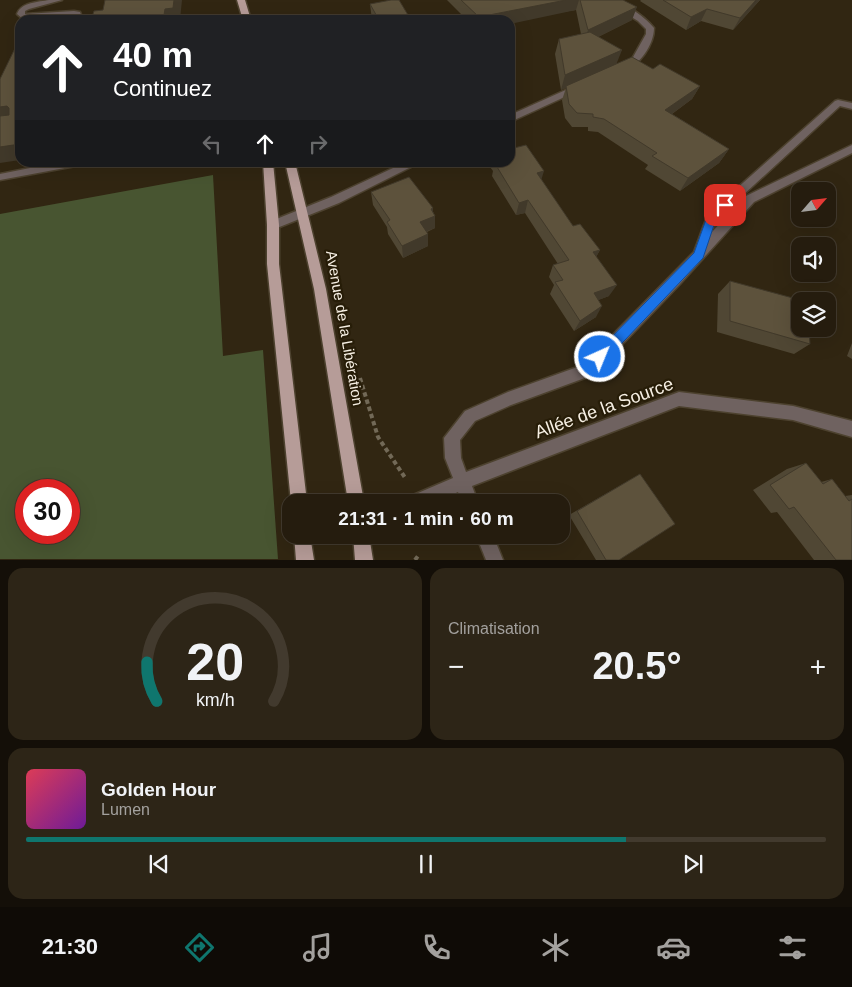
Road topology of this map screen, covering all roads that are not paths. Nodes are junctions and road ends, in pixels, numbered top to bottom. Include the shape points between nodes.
1 (59, 0) edge
2 (240, 0) edge
3 (608, 0) edge
4 (22, 15) edge
5 (57, 15) edge
6 (77, 15) edge
7 (245, 15) edge
8 (618, 70) edge
9 (591, 82) edge
10 (852, 106) edge
11 (515, 117) edge
12 (852, 150) edge
13 (54, 167) edge
14 (268, 167) edge
15 (292, 167) edge
16 (405, 167) edge
17 (0, 177) edge
18 (305, 212) junction
19 (273, 225) junction
20 (699, 255) junction
21 (849, 430) edge
22 (462, 482) junction
23 (298, 494) edge
24 (355, 494) edge
25 (435, 494) edge
26 (467, 494) edge
27 (303, 544) edge
28 (362, 544) edge
29 (488, 544) edge
30 (304, 560) edge
31 (364, 560) edge
32 (495, 560) edge

1 - 4 lane via 28,7 22,10
2 - 7 main road
3 - 8 street via 642,19 650,28 636,61
5 - 6 lane
9 - 11 street
10 - 20 street via 838,103 712,217
12 - 20 street via 750,199
13 - 17 lane
14 - 19 main road
15 - 18 main road, Avenue de la Libération
16 - 18 street
18 - 19 street
18 - 24 main road, Avenue de la Libération
19 - 23 main road via 273,264
20 - 22 street via 588,370 470,416 452,438 453,458
21 - 22 street, Allée de la Source via 793,413 679,399
22 - 25 street, Allée de la Source
22 - 26 street
27 - 30 main road
28 - 31 main road
29 - 32 street

